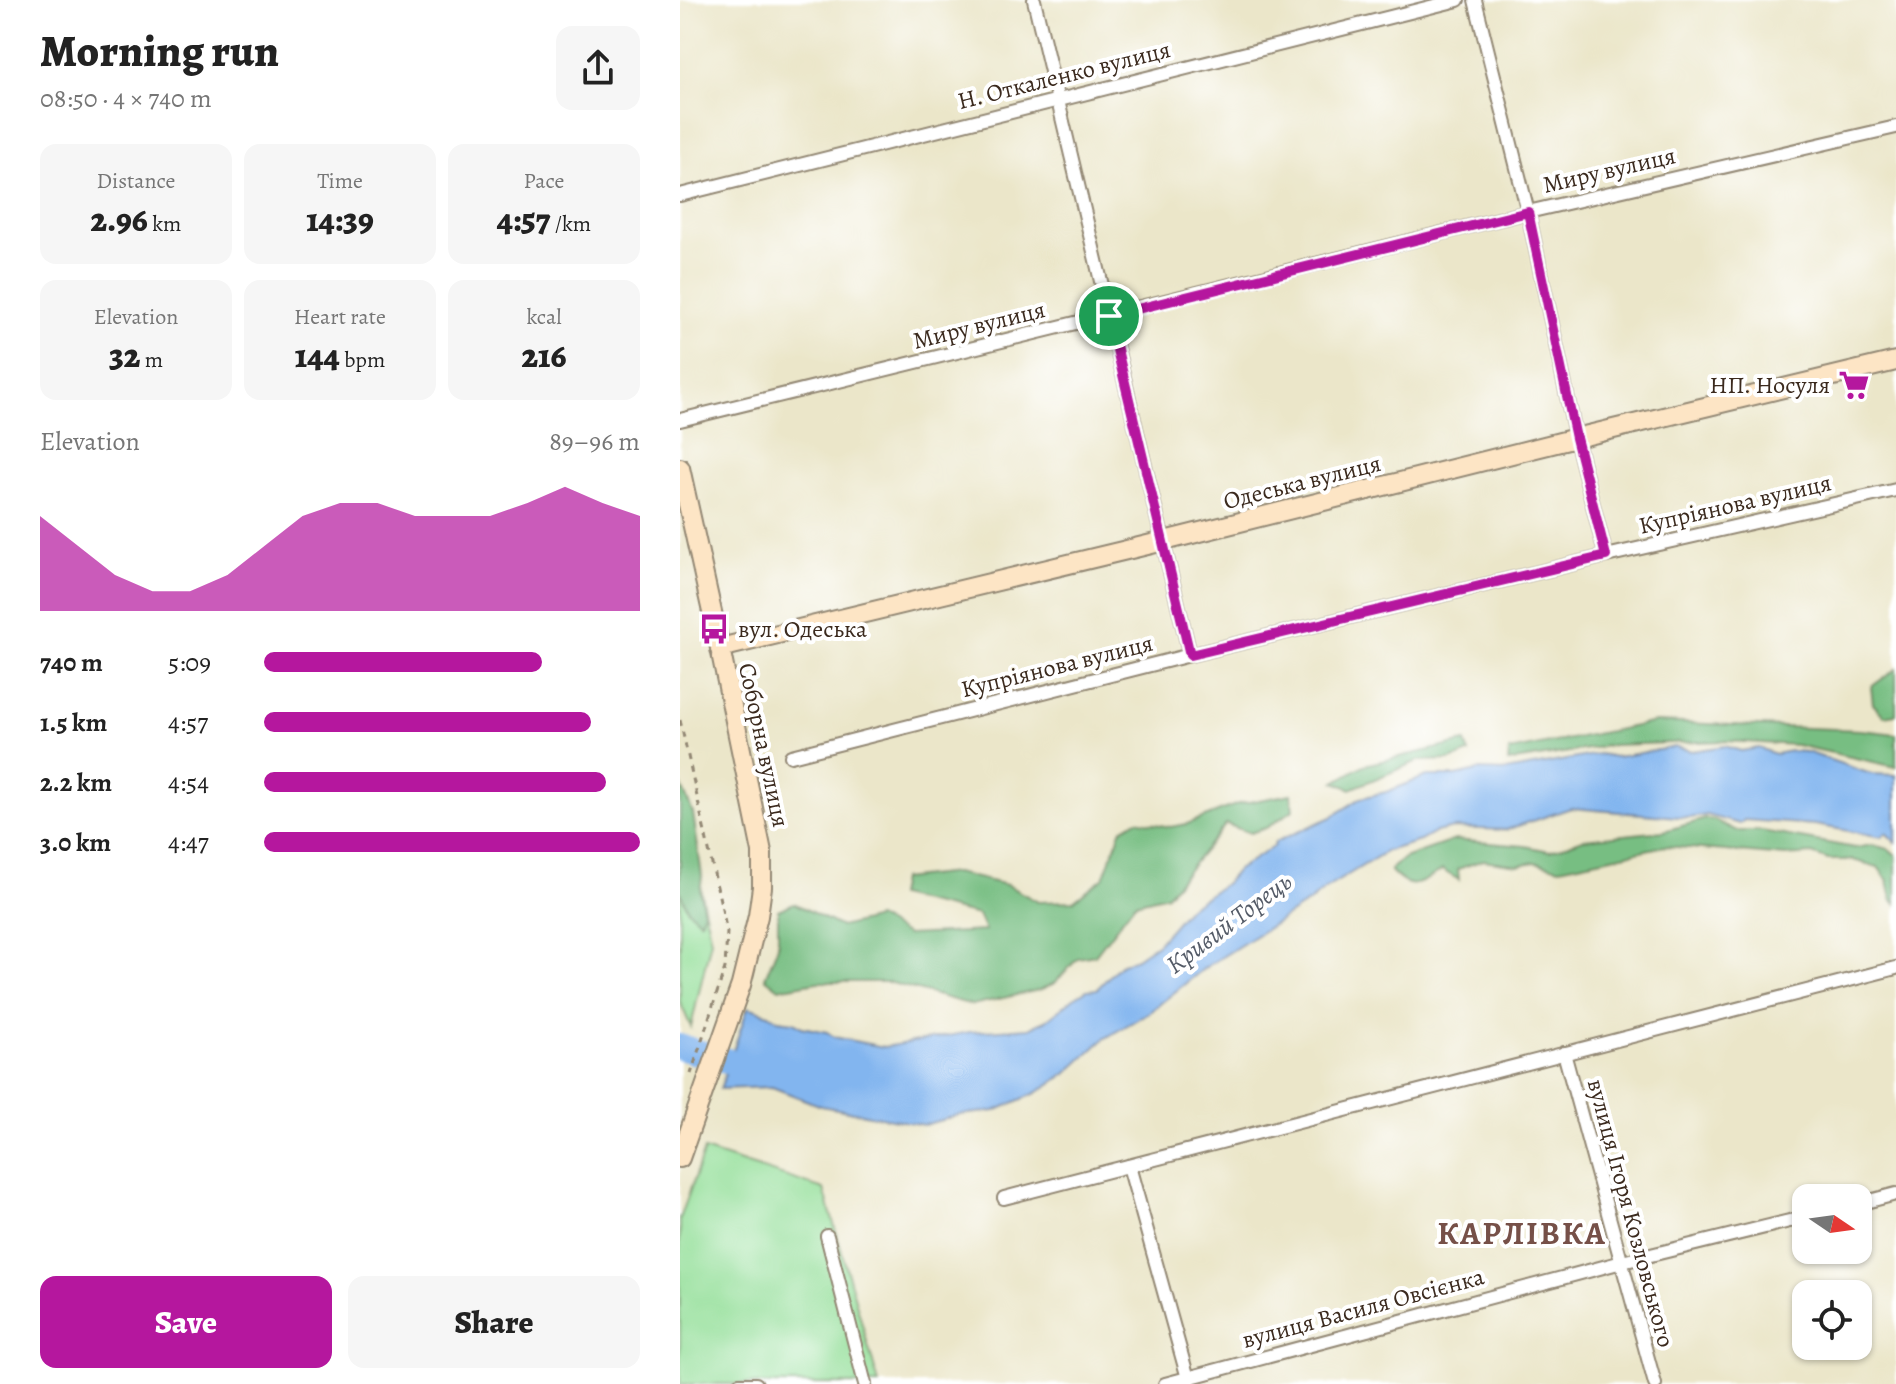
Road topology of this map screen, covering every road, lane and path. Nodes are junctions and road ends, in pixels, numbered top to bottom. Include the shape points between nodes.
1 (1034, 0) edge
2 (1458, 0) edge
3 (1475, 0) edge
4 (1058, 99) junction
5 (1896, 127) edge
6 (680, 195) edge
7 (1528, 212) junction
8 (1109, 316) junction
9 (1896, 361) edge
10 (680, 420) edge
11 (1576, 438) junction
12 (680, 468) edge
13 (1896, 490) edge
14 (1164, 541) junction
15 (1606, 556) junction
16 (720, 648) junction
17 (1190, 655) junction
18 (680, 720) edge
19 (791, 756) dead end
20 (1896, 968) edge
21 (1564, 1053) junction
22 (689, 1081) dead end
23 (680, 1158) edge
24 (1129, 1166) junction
25 (1896, 1194) edge
26 (1004, 1198) dead end
27 (1872, 1200) edge
28 (1792, 1220) edge
29 (827, 1236) dead end
30 (1622, 1262) junction
31 (1189, 1381) edge
32 (739, 1384) edge
33 (756, 1384) edge
34 (865, 1384) edge
35 (1165, 1384) edge
36 (1655, 1384) edge

1 - 4 street
2 - 4 street, Н. Откаленко вулиця
3 - 7 street
4 - 6 street, Н. Откаленко вулиця
4 - 8 street
5 - 7 street, Миру вулиця
7 - 8 street, Миру вулиця
7 - 11 street
8 - 10 street, Миру вулиця
8 - 14 street
9 - 11 street, Одеська вулиця
11 - 14 street, Одеська вулиця
11 - 15 street
12 - 16 street, Соборна вулиця
13 - 15 street, Купріянова вулиця
14 - 16 street, Одеська вулиця
14 - 17 street
15 - 17 street, Купріянова вулиця
16 - 23 street, Соборна вулиця via 762,852 762,887 741,985
17 - 19 street, Купріянова вулиця
18 - 22 path via 727,932 725,968
20 - 21 street
21 - 24 street
21 - 30 street, вулиця Ігоря Козловського
24 - 26 street
24 - 31 street
25 - 27 street
28 - 30 street, вулиця Василя Овсієнка
29 - 34 street
30 - 31 street, вулиця Василя Овсієнка
30 - 36 street, вулиця Ігоря Козловського
31 - 35 street, вулиця Василя Овсієнка
32 - 33 street

